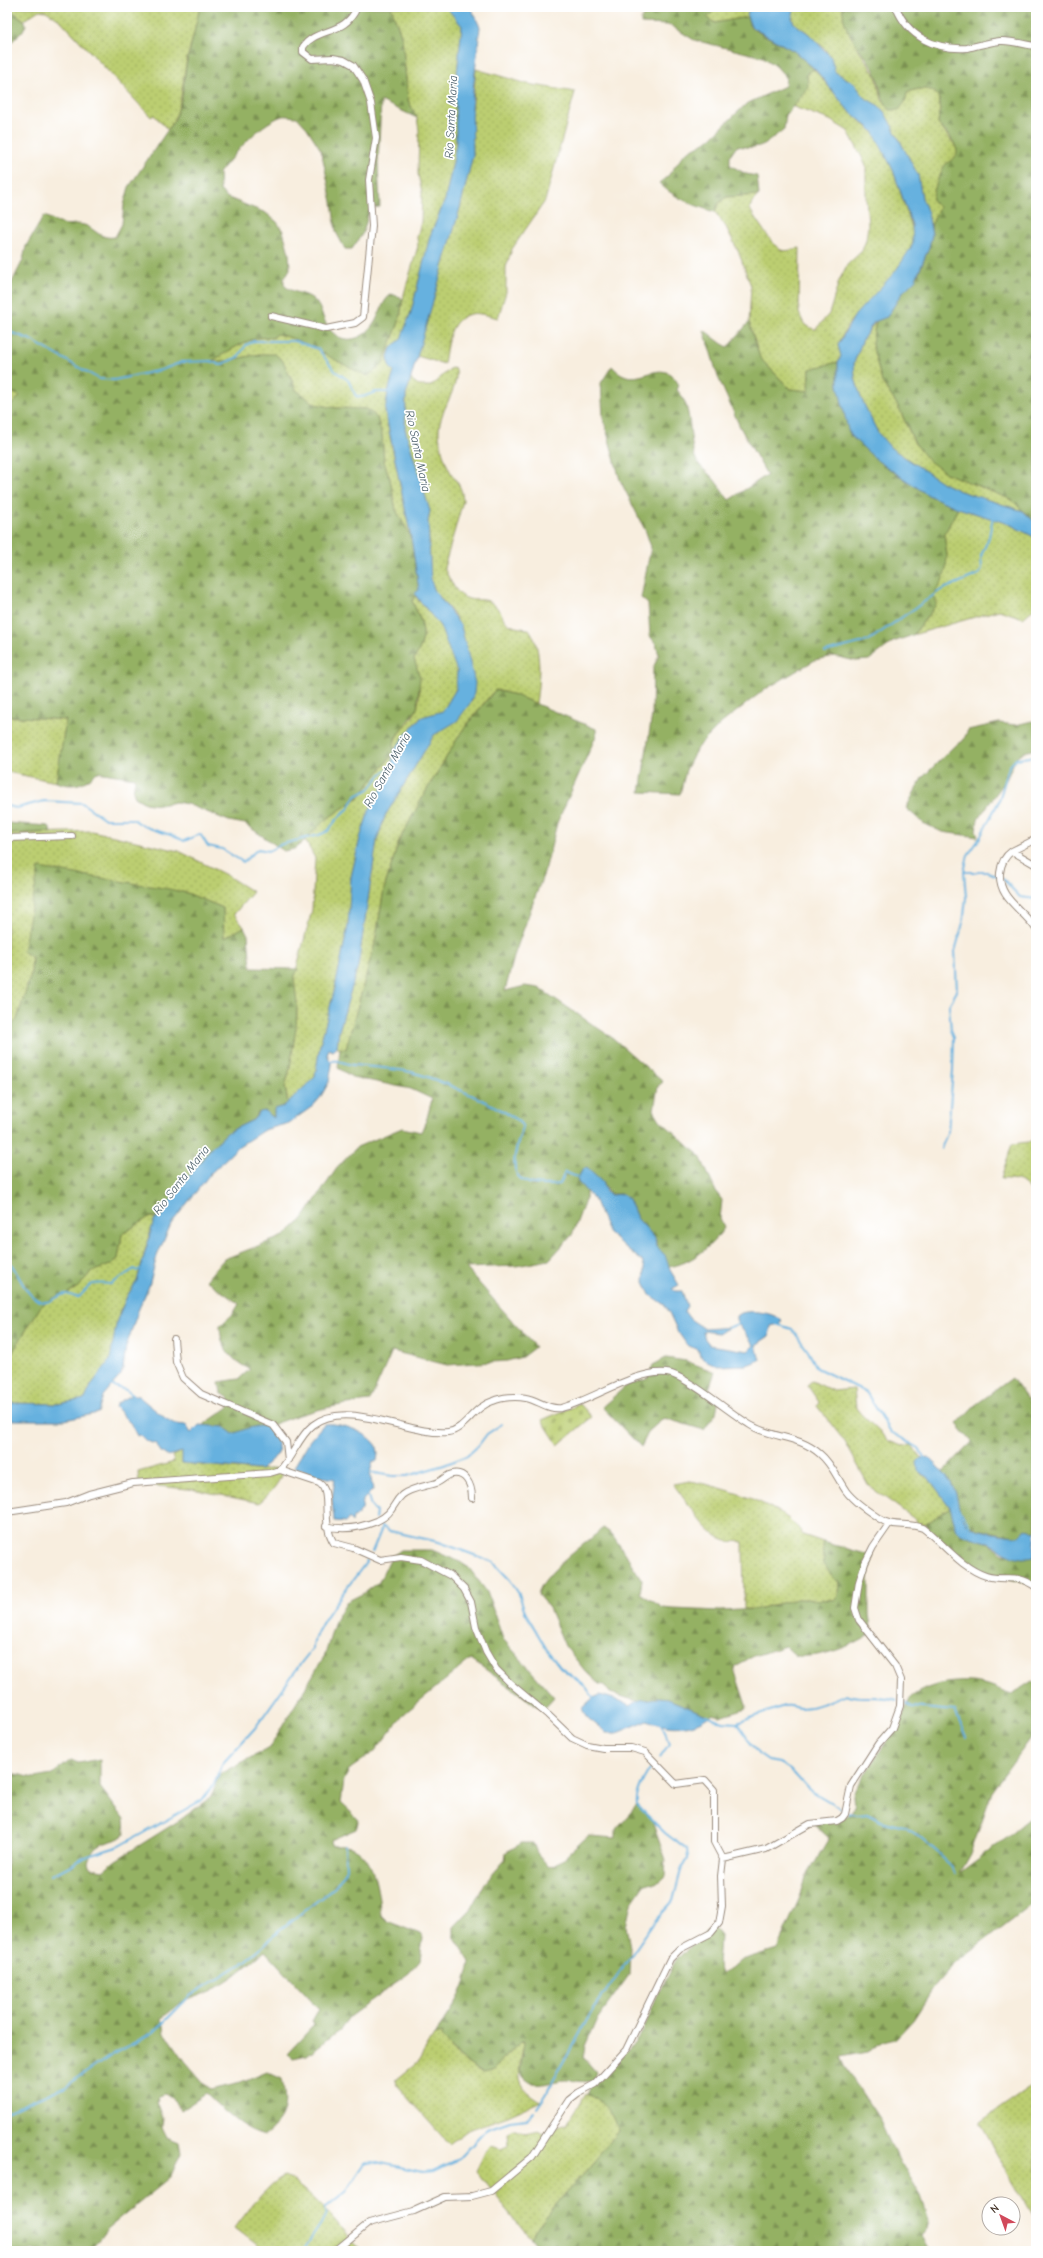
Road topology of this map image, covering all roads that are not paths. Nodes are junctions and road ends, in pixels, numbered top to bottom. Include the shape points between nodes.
1 (357, 7) edge
2 (896, 7) edge
3 (1036, 46) edge
4 (271, 316) dead end
5 (72, 836) dead end
6 (7, 838) edge
7 (1036, 839) edge
8 (1012, 851) junction
9 (1036, 865) edge
10 (1036, 929) edge
11 (174, 1340) dead end
12 (288, 1460) junction
13 (280, 1470) junction
14 (472, 1498) dead end
15 (7, 1512) edge
16 (889, 1524) junction
17 (326, 1526) junction
18 (1036, 1587) edge
19 (723, 1859) junction
20 (335, 2251) edge

1 - 4 street via 346,23 310,39 303,47 303,52 312,59 333,58 353,65 363,80 371,104 376,138 369,180 372,226 363,317 355,322 326,328
2 - 3 street via 910,29 922,40 938,46 967,48 1002,41
5 - 6 street
7 - 8 street
8 - 9 street
8 - 10 street via 1003,861 1001,890
11 - 12 street via 176,1362 183,1378 201,1394 274,1425 286,1442
12 - 13 street
12 - 16 street via 312,1426 329,1418 363,1418 431,1432 450,1432 462,1425 478,1408 498,1399 525,1398 544,1406 558,1408 633,1380 668,1373 753,1426 805,1443 827,1460 852,1498
13 - 15 street via 270,1473 133,1483 89,1494 66,1503
13 - 17 street via 324,1486 327,1493
14 - 17 street via 472,1488 464,1476 450,1475 434,1484 402,1495 392,1511 377,1520 345,1529
16 - 18 street via 913,1524 922,1528 980,1573 987,1576 1019,1577
16 - 19 street via 865,1563 858,1582 855,1608 859,1620 895,1666 901,1680 901,1698 892,1728 878,1744 851,1786 842,1818 837,1821 810,1824 766,1849
17 - 19 street via 330,1537 338,1546 353,1548 380,1560 406,1557 420,1560 432,1564 459,1582 471,1602 481,1641 496,1669 572,1738 587,1745 631,1748 645,1752 676,1784 707,1781 715,1795 714,1842
19 - 20 street via 719,1923 711,1933 675,1953 626,2050 599,2081 569,2100 532,2157 491,2191 472,2196 444,2197 414,2211 369,2223

